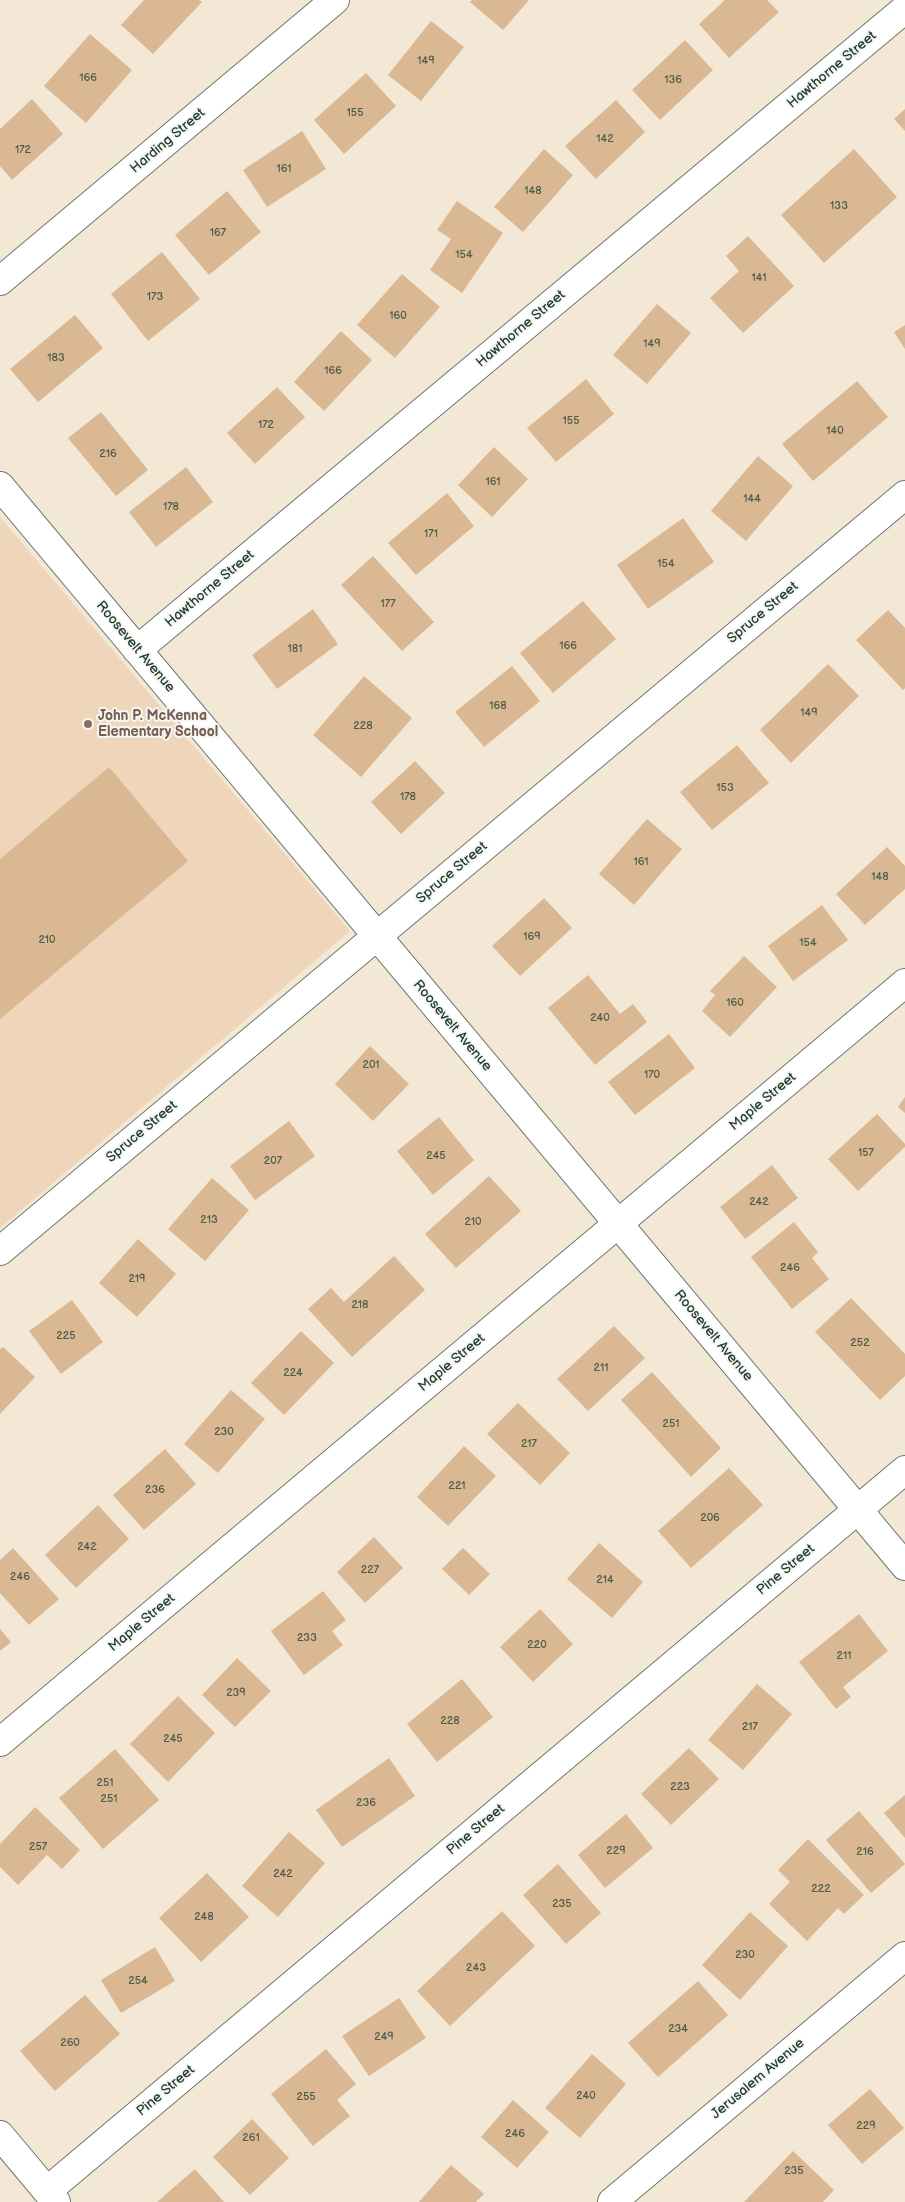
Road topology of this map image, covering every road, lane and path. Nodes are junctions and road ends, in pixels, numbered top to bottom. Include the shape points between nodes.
1 (335, 0) edge
2 (905, 9) edge
3 (0, 281) edge
4 (0, 486) edge
5 (905, 495) edge
6 (137, 650) junction
7 (377, 936) junction
8 (905, 983) edge
9 (618, 1224) junction
10 (0, 1251) edge
11 (905, 1470) edge
12 (858, 1509) junction
13 (905, 1566) edge
14 (0, 1742) edge
15 (905, 1956) edge
16 (0, 2135) edge
17 (52, 2196) edge
18 (612, 2202) edge

1 - 3 street, Harding Street
2 - 6 street, Hawthorne Street
4 - 6 street, Roosevelt Avenue
5 - 7 street, Spruce Street
6 - 7 street, Roosevelt Avenue
7 - 9 street, Roosevelt Avenue
7 - 10 street, Spruce Street
8 - 9 street, Maple Street
9 - 12 street, Roosevelt Avenue
9 - 14 street, Maple Street
11 - 12 street, Pine Street
12 - 13 street, Roosevelt Avenue
12 - 17 street, Pine Street
15 - 18 street, Jerusalem Avenue
16 - 17 street

